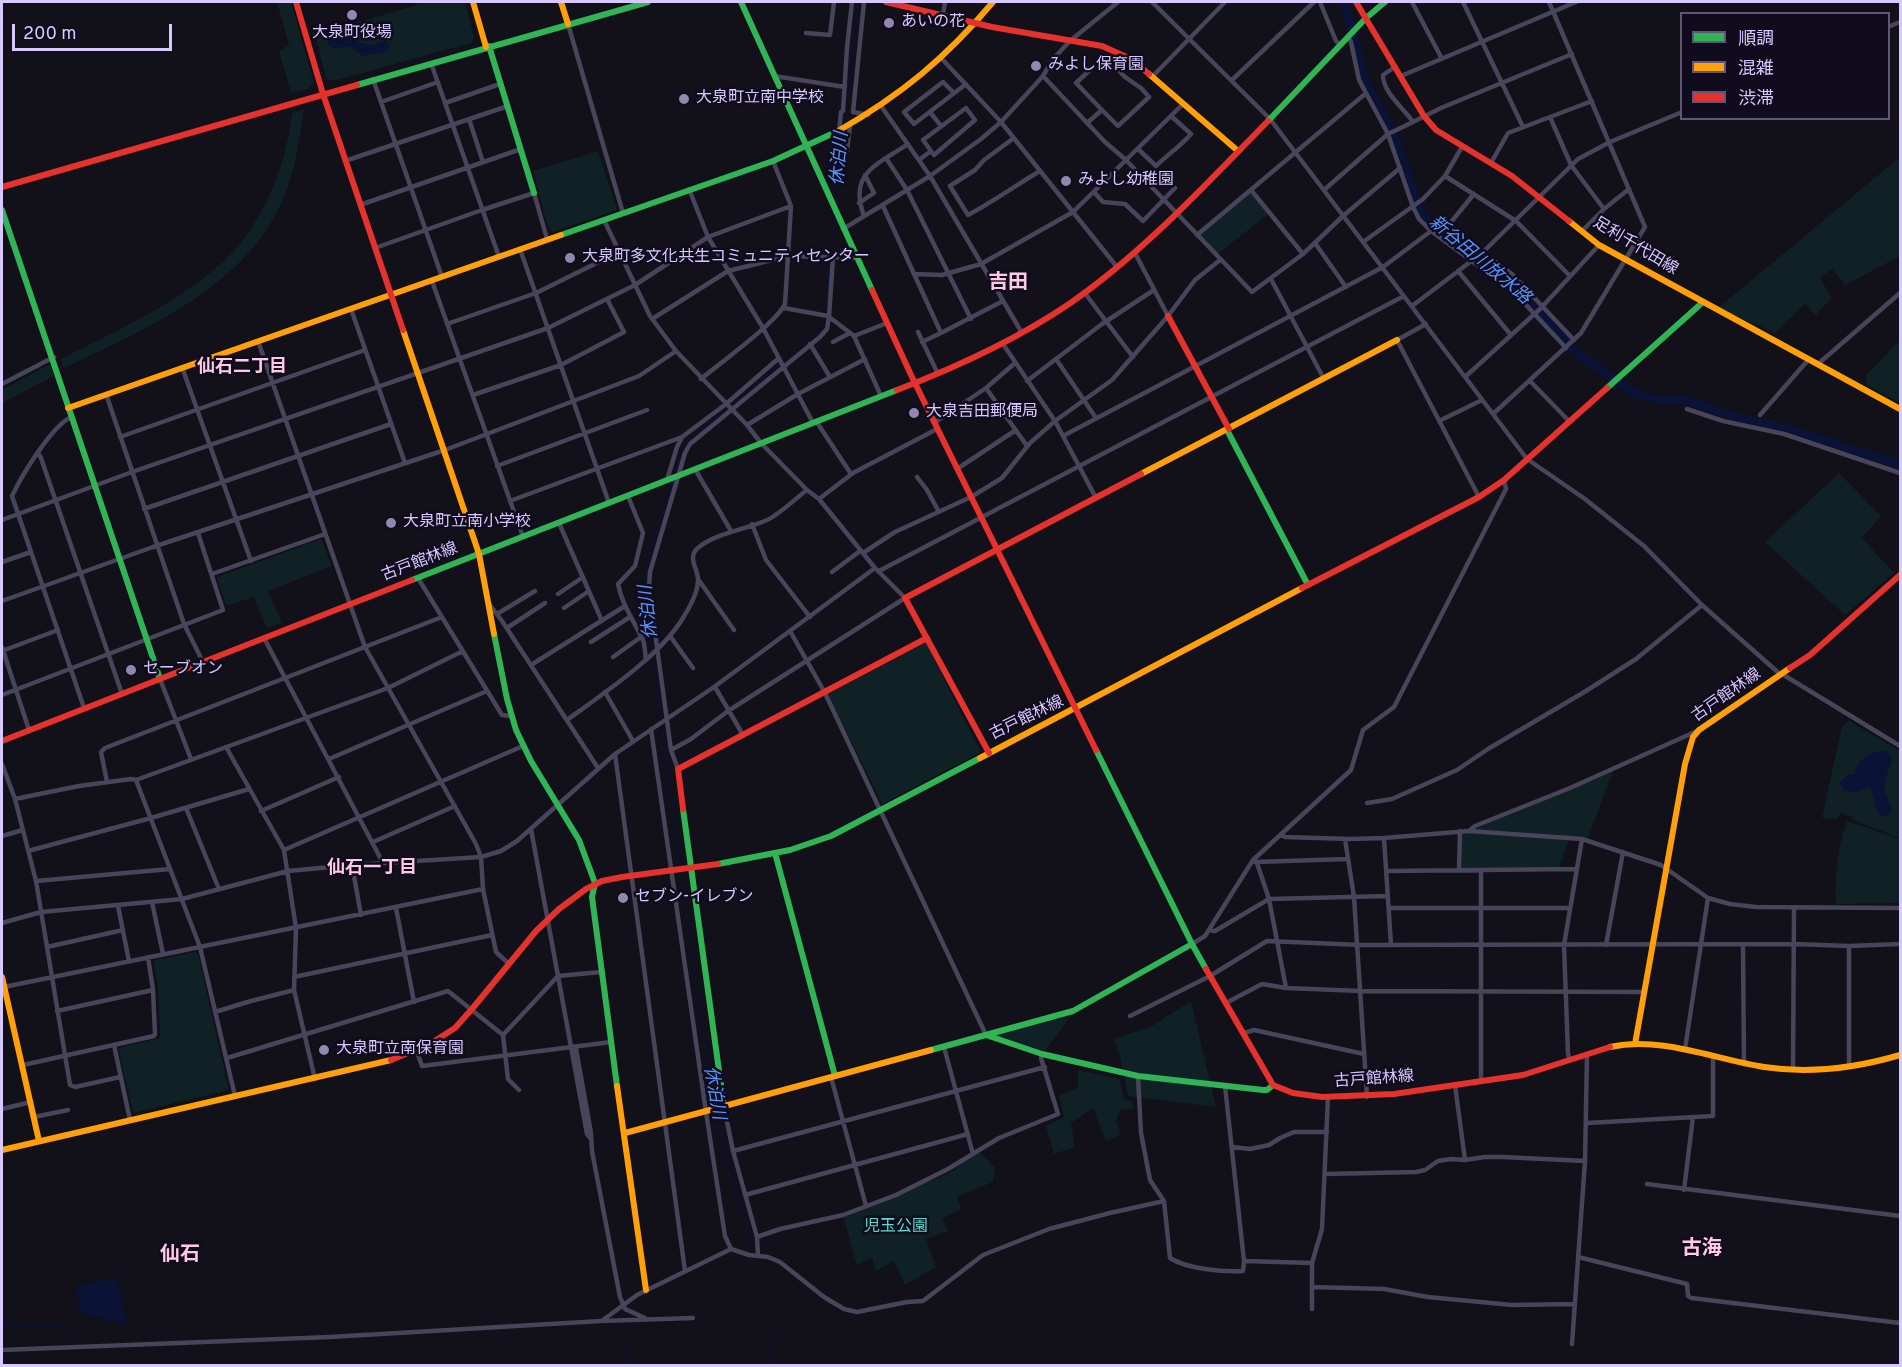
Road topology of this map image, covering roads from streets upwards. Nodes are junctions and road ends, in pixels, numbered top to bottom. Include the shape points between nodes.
1 (296, 2) edge
2 (473, 2) edge
3 (561, 2) edge
4 (648, 2) edge
5 (741, 2) edge
6 (834, 2) edge
7 (852, 2) edge
8 (864, 2) edge
9 (886, 2) edge
10 (945, 2) edge
11 (993, 2) edge
12 (1118, 2) edge
13 (1152, 2) edge
14 (1226, 2) edge
15 (1314, 2) edge
16 (1320, 2) edge
17 (1356, 2) edge
18 (1385, 2) edge
19 (1412, 2) edge
20 (1463, 2) edge
21 (1549, 2) edge
22 (1576, 2) edge
23 (1553, 11) junction
24 (943, 15) junction
25 (1366, 18) junction
26 (568, 24) junction
27 (976, 24) junction
28 (806, 33) dead end
29 (1349, 35) junction
30 (1190, 38) junction
31 (1071, 40) junction
32 (1482, 42) junction
33 (1340, 45) junction
34 (488, 47) junction
35 (1572, 54) junction
36 (942, 59) junction
37 (1442, 59) junction
38 (431, 63) junction
39 (1395, 67) junction
40 (774, 76) junction
41 (1043, 76) junction
42 (1401, 76) junction
43 (1152, 77) junction
44 (373, 79) junction
45 (1233, 80) junction
46 (438, 82) junction
47 (1502, 83) junction
48 (500, 84) junction
49 (966, 84) junction
50 (845, 87) junction
51 (954, 93) junction
52 (323, 94) junction
53 (1365, 94) junction
54 (1592, 101) junction
55 (381, 102) junction
56 (445, 103) junction
57 (1183, 104) junction
58 (508, 106) junction
59 (881, 106) junction
60 (1102, 110) junction
61 (930, 112) junction
62 (1680, 113) edge
63 (868, 115) junction
64 (1172, 116) junction
65 (1424, 116) junction
66 (1550, 117) junction
67 (469, 119) junction
68 (1270, 119) junction
69 (1001, 122) junction
70 (1413, 122) junction
71 (1087, 123) junction
72 (453, 124) junction
73 (941, 126) junction
74 (845, 128) junction
75 (1523, 128) junction
76 (1388, 134) junction
77 (1014, 138) junction
78 (1610, 142) junction
79 (908, 144) junction
80 (396, 145) junction
81 (806, 147) junction
82 (1462, 147) junction
83 (520, 149) junction
84 (1138, 149) junction
85 (931, 151) junction
86 (1238, 151) junction
87 (847, 152) dead end
88 (1295, 153) junction
89 (886, 158) junction
90 (919, 160) junction
91 (1126, 160) junction
92 (345, 161) junction
93 (773, 161) junction
94 (483, 162) junction
95 (1491, 163) junction
96 (1571, 165) junction
97 (468, 168) junction
98 (1400, 168) junction
99 (1040, 171) junction
100 (865, 175) junction
101 (930, 176) junction
102 (1445, 176) junction
103 (2, 187) edge
104 (411, 188) junction
105 (1174, 188) dead end
106 (689, 189) junction
107 (1629, 189) junction
108 (907, 190) junction
109 (1251, 190) junction
110 (1324, 190) junction
111 (1094, 192) junction
112 (534, 193) junction
113 (1474, 194) junction
114 (1539, 196) junction
115 (1163, 200) junction
116 (859, 203) junction
117 (360, 205) junction
118 (791, 206) junction
119 (883, 206) junction
120 (1413, 207) junction
121 (1604, 209) junction
122 (2, 210) edge
123 (482, 210) junction
124 (1073, 212) junction
125 (623, 213) junction
126 (1176, 214) junction
127 (864, 216) junction
128 (1343, 216) junction
129 (604, 220) junction
130 (1516, 221) junction
131 (843, 229) junction
132 (426, 231) junction
133 (1431, 231) junction
134 (1582, 231) junction
135 (1197, 236) junction
136 (708, 237) junction
137 (547, 239) junction
138 (1363, 242) junction
139 (1315, 243) junction
140 (1599, 244) junction
141 (375, 248) junction
142 (520, 249) junction
143 (619, 252) junction
144 (1135, 253) junction
145 (1303, 254) junction
146 (1482, 254) junction
147 (788, 256) junction
148 (499, 257) junction
149 (830, 257) junction
150 (857, 258) junction
151 (1625, 259) junction
152 (1220, 260) junction
153 (1472, 261) junction
154 (981, 264) junction
155 (1117, 267) junction
156 (1383, 267) junction
157 (728, 270) junction
158 (1458, 271) junction
159 (947, 273) junction
160 (914, 274) junction
161 (1570, 276) junction
162 (442, 277) junction
163 (1271, 279) junction
164 (432, 281) junction
165 (635, 285) junction
166 (1346, 287) junction
167 (1154, 290) junction
168 (1084, 292) junction
169 (536, 293) junction
170 (1900, 293) edge
171 (390, 294) junction
172 (1404, 296) junction
173 (607, 299) junction
174 (1003, 301) junction
175 (1703, 302) junction
176 (1412, 306) junction
177 (1542, 307) junction
178 (784, 308) junction
179 (351, 309) junction
180 (1535, 314) junction
181 (828, 316) junction
182 (1168, 316) junction
183 (1290, 316) junction
184 (652, 318) junction
185 (971, 319) junction
186 (1106, 321) junction
187 (887, 323) junction
188 (447, 324) junction
189 (1426, 324) junction
190 (548, 328) junction
191 (763, 328) junction
192 (918, 332) dead end
193 (941, 333) junction
194 (1022, 333) junction
195 (852, 334) junction
196 (1511, 335) junction
197 (1397, 340) junction
198 (258, 341) junction
199 (1574, 341) junction
200 (833, 342) dead end
201 (922, 342) junction
202 (810, 344) junction
203 (1003, 344) junction
204 (1307, 347) junction
205 (1566, 348) junction
206 (365, 350) junction
207 (676, 351) junction
208 (54, 357) junction
209 (1133, 357) junction
210 (459, 359) junction
211 (780, 359) junction
212 (865, 359) junction
213 (1056, 359) junction
214 (1809, 359) junction
215 (1015, 363) junction
216 (1818, 364) junction
217 (561, 365) junction
218 (784, 366) junction
219 (1196, 366) junction
220 (182, 367) junction
221 (418, 373) junction
222 (938, 374) junction
223 (830, 377) junction
224 (1465, 377) junction
225 (701, 379) junction
226 (1324, 379) junction
227 (1027, 381) junction
228 (1530, 381) junction
229 (273, 382) junction
230 (915, 382) junction
231 (2, 384) edge
232 (378, 386) junction
233 (987, 388) junction
234 (106, 394) junction
235 (798, 394) junction
236 (472, 395) junction
237 (881, 396) junction
238 (1212, 397) junction
239 (573, 400) junction
240 (1482, 400) junction
241 (1085, 401) junction
242 (729, 407) junction
243 (68, 408) junction
244 (197, 409) junction
245 (1687, 409) dead end
246 (1900, 409) edge
247 (647, 410) dead end
248 (1493, 414) junction
249 (1760, 415) dead end
250 (71, 417) junction
251 (1096, 418) junction
252 (286, 419) junction
253 (1056, 421) junction
254 (1440, 421) junction
255 (1569, 421) junction
256 (815, 422) junction
257 (391, 424) junction
258 (747, 425) junction
259 (936, 426) junction
260 (1016, 430) junction
261 (1228, 430) junction
262 (585, 433) junction
263 (486, 435) junction
264 (1063, 436) junction
265 (120, 437) junction
266 (682, 437) junction
267 (761, 443) junction
268 (210, 446) junction
269 (1027, 446) junction
270 (445, 450) junction
271 (38, 453) junction
272 (299, 456) junction
273 (1527, 459) junction
274 (405, 463) junction
275 (497, 466) junction
276 (1080, 466) junction
277 (598, 469) junction
278 (695, 469) junction
279 (957, 469) junction
280 (132, 472) junction
281 (1900, 473) edge
282 (851, 474) junction
283 (917, 477) dead end
284 (673, 478) junction
285 (1504, 480) junction
286 (223, 483) junction
287 (94, 486) junction
288 (807, 490) junction
289 (312, 494) junction
290 (628, 496) junction
291 (971, 497) junction
292 (1479, 497) junction
293 (1096, 498) junction
294 (819, 499) junction
295 (56, 500) junction
296 (510, 501) junction
297 (609, 503) junction
298 (144, 509) junction
299 (939, 512) junction
300 (17, 514) junction
301 (981, 518) junction
302 (2, 520) edge
303 (237, 520) junction
304 (559, 523) junction
305 (752, 524) junction
306 (730, 531) junction
307 (198, 533) junction
308 (325, 534) junction
309 (523, 537) junction
310 (157, 546) junction
311 (997, 551) junction
312 (31, 552) junction
313 (862, 552) junction
314 (479, 554) junction
315 (119, 559) junction
316 (251, 561) junction
317 (2, 562) edge
318 (877, 570) junction
319 (831, 572) dead end
320 (80, 573) junction
321 (212, 574) junction
322 (1900, 575) edge
323 (583, 577) junction
324 (418, 578) junction
325 (698, 579) junction
326 (1308, 585) junction
327 (42, 586) junction
328 (535, 591) dead end
329 (589, 591) junction
330 (558, 594) dead end
331 (905, 598) junction
332 (2, 601) edge
333 (488, 602) junction
334 (545, 603) dead end
335 (349, 605) junction
336 (1702, 605) junction
337 (625, 606) junction
338 (564, 608) dead end
339 (497, 614) junction
340 (442, 617) junction
341 (630, 617) junction
342 (810, 617) junction
343 (602, 621) junction
344 (184, 624) junction
345 (507, 628) junction
346 (57, 630) junction
347 (734, 630) dead end
348 (790, 631) junction
349 (670, 636) junction
350 (641, 637) junction
351 (264, 638) junction
352 (927, 638) junction
353 (146, 639) junction
354 (591, 642) dead end
355 (365, 647) junction
356 (2, 650) edge
357 (463, 651) junction
358 (656, 651) junction
359 (107, 654) junction
360 (613, 657) dead end
361 (647, 657) junction
362 (807, 660) junction
363 (203, 662) junction
364 (531, 665) junction
365 (71, 668) junction
366 (693, 668) dead end
367 (1782, 675) junction
368 (284, 678) junction
369 (160, 679) junction
370 (715, 687) junction
371 (388, 688) junction
372 (16, 689) junction
373 (487, 691) junction
374 (604, 692) junction
375 (825, 693) junction
376 (122, 694) junction
377 (2, 695) edge
378 (84, 708) junction
379 (1075, 708) junction
380 (728, 711) junction
381 (512, 716) junction
382 (305, 718) junction
383 (665, 719) junction
384 (176, 720) junction
385 (567, 720) junction
386 (409, 725) junction
387 (651, 729) junction
388 (29, 730) junction
389 (1699, 730) junction
390 (743, 735) junction
391 (2, 741) edge
392 (633, 741) junction
393 (523, 746) junction
394 (1900, 746) edge
395 (226, 747) junction
396 (670, 750) junction
397 (989, 753) junction
398 (615, 754) junction
399 (191, 759) junction
400 (329, 759) junction
401 (2, 764) edge
402 (598, 768) junction
403 (678, 769) junction
404 (339, 777) junction
405 (136, 780) junction
406 (107, 782) junction
407 (441, 782) junction
408 (249, 789) junction
409 (15, 800) junction
410 (1366, 803) dead end
411 (558, 805) junction
412 (455, 807) junction
413 (186, 808) junction
414 (881, 810) junction
415 (261, 811) junction
416 (360, 816) junction
417 (151, 818) junction
418 (531, 829) junction
419 (23, 830) junction
420 (1460, 831) junction
421 (1469, 831) junction
422 (1281, 835) junction
423 (2, 836) edge
424 (1384, 838) junction
425 (1345, 839) junction
426 (1582, 839) junction
427 (373, 842) junction
428 (28, 850) junction
429 (284, 850) junction
430 (1623, 852) junction
431 (776, 853) junction
432 (481, 857) junction
433 (1348, 860) junction
434 (1255, 862) junction
435 (383, 863) junction
436 (352, 865) junction
437 (690, 867) junction
438 (1667, 867) junction
439 (170, 869) junction
440 (1576, 869) junction
441 (672, 870) junction
442 (1459, 870) junction
443 (1481, 870) junction
444 (288, 871) junction
445 (1387, 871) junction
446 (633, 876) junction
447 (36, 881) junction
448 (595, 883) junction
449 (219, 889) junction
450 (483, 889) junction
451 (1388, 896) junction
452 (1354, 897) junction
453 (1708, 898) junction
454 (182, 899) junction
455 (1269, 899) junction
456 (152, 902) junction
457 (118, 906) junction
458 (1481, 907) junction
459 (396, 908) junction
460 (1389, 908) junction
461 (1570, 908) junction
462 (1794, 908) junction
463 (1900, 908) edge
464 (41, 912) junction
465 (361, 915) junction
466 (548, 917) junction
467 (2, 923) edge
468 (296, 928) junction
469 (123, 930) junction
470 (1209, 930) junction
471 (492, 935) junction
472 (1277, 941) junction
473 (1192, 944) junction
474 (1794, 944) junction
475 (1900, 944) edge
476 (1357, 945) junction
477 (1391, 945) junction
478 (1481, 945) junction
479 (1564, 945) junction
480 (1606, 945) junction
481 (1653, 945) junction
482 (1702, 945) junction
483 (1743, 945) junction
484 (47, 946) junction
485 (1849, 946) junction
486 (200, 947) junction
487 (163, 954) junction
488 (404, 954) junction
489 (148, 957) junction
490 (129, 961) junction
491 (508, 963) junction
492 (602, 972) junction
493 (558, 976) junction
494 (1210, 976) junction
495 (2, 977) edge
496 (51, 977) junction
497 (294, 977) junction
498 (3, 987) edge
499 (1286, 988) junction
500 (153, 990) junction
501 (294, 990) junction
502 (1361, 991) junction
503 (1481, 992) junction
504 (1565, 992) junction
505 (1645, 992) junction
506 (414, 1002) junction
507 (1226, 1003) junction
508 (472, 1009) junction
509 (57, 1011) junction
510 (215, 1012) junction
511 (1130, 1016) dead end
512 (1244, 1033) junction
513 (304, 1035) junction
514 (503, 1035) junction
515 (986, 1035) junction
516 (611, 1042) junction
517 (1635, 1044) junction
518 (114, 1045) junction
519 (572, 1046) junction
520 (944, 1047) junction
521 (1685, 1049) junction
522 (417, 1052) junction
523 (1042, 1054) junction
524 (1364, 1054) junction
525 (1587, 1054) junction
526 (506, 1055) junction
527 (1900, 1055) edge
528 (64, 1056) junction
529 (1713, 1056) junction
530 (227, 1058) junction
531 (1570, 1060) junction
532 (1744, 1064) junction
533 (22, 1065) junction
534 (1045, 1067) junction
535 (1849, 1067) junction
536 (1793, 1070) junction
537 (1138, 1076) junction
538 (120, 1077) junction
539 (833, 1077) junction
540 (315, 1078) junction
541 (1481, 1082) junction
542 (1273, 1085) junction
543 (1225, 1086) junction
544 (1455, 1086) junction
545 (519, 1090) dead end
546 (956, 1091) junction
547 (235, 1096) junction
548 (1328, 1097) junction
549 (1367, 1097) junction
550 (31, 1102) junction
551 (723, 1107) junction
552 (2, 1109) edge
553 (68, 1110) dead end
554 (707, 1112) junction
555 (34, 1117) junction
556 (1693, 1117) junction
557 (130, 1120) junction
558 (843, 1122) junction
559 (665, 1123) junction
560 (1587, 1123) junction
561 (1327, 1132) junction
562 (625, 1133) junction
563 (968, 1134) junction
564 (39, 1141) junction
565 (1232, 1147) junction
566 (2, 1150) edge
567 (733, 1151) junction
568 (973, 1154) junction
569 (1465, 1160) junction
570 (1585, 1161) junction
571 (855, 1165) junction
572 (1325, 1174) junction
573 (1647, 1184) dead end
574 (1684, 1190) junction
575 (745, 1194) junction
576 (1164, 1201) junction
577 (866, 1206) junction
578 (1900, 1216) edge
579 (757, 1237) junction
580 (731, 1249) junction
581 (758, 1255) junction
582 (1578, 1257) junction
583 (1244, 1262) junction
584 (1312, 1263) junction
585 (685, 1271) junction
586 (1312, 1287) junction
587 (646, 1290) junction
588 (623, 1304) junction
589 (1574, 1304) junction
590 (1312, 1309) dead end
591 (693, 1318) dead end
592 (647, 1319) junction
593 (601, 1321) junction
594 (1900, 1323) edge
595 (1572, 1344) dead end
596 (2, 1350) edge

1 - 52 street
2 - 34 street
3 - 26 street
4 - 26 street
5 - 40 street
6 - 28 street via 830,35
7 - 50 street
8 - 63 street via 853,112
9 - 24 street
10 - 24 street
11 - 27 street
12 - 31 street
13 - 30 street
14 - 30 street
15 - 45 street
16 - 33 street
17 - 25 street, 足利千代田線
18 - 25 street
19 - 37 street
20 - 32 street
21 - 23 street
22 - 23 street
23 - 32 street
23 - 35 street
24 - 27 street
25 - 29 street
25 - 39 street, 足利千代田線
26 - 34 street
26 - 125 street
27 - 31 street
27 - 36 street
29 - 33 street
29 - 53 street
30 - 43 street
30 - 45 street
31 - 41 street
31 - 43 street via 1120,52
32 - 37 street
32 - 47 street
33 - 68 street
34 - 38 street
34 - 48 street
35 - 47 street
35 - 54 street
36 - 49 street
36 - 59 street
37 - 42 street
38 - 44 street
38 - 46 street
39 - 42 street, 足利千代田線
39 - 70 street via 1382,78
40 - 50 street
40 - 81 street
41 - 69 street
41 - 71 street
42 - 65 street, 足利千代田線
43 - 57 street
44 - 52 street
44 - 55 street
45 - 68 street
46 - 55 street
46 - 56 street
47 - 65 street
47 - 75 street
48 - 56 street
48 - 58 street
49 - 51 street
49 - 69 street
50 - 74 street
51 - 61 street
51 - 61 street via 943,82 904,112 914,124
52 - 92 street
52 - 103 street
53 - 76 street
53 - 88 street
54 - 66 street
54 - 78 street
55 - 80 street
56 - 72 street
57 - 64 street
57 - 86 street
58 - 67 street
58 - 83 street
59 - 63 street
59 - 79 street
60 - 60 street via 1076,83 1106,56 1149,97 1118,126
60 - 71 street
61 - 73 street
62 - 78 street
63 - 74 street
64 - 84 street
64 - 84 street via 1191,134 1178,149 1156,166
65 - 70 street
65 - 82 street, 足利千代田線 via 1436,130
66 - 75 street
66 - 96 street
67 - 72 street
67 - 94 street
68 - 86 street
68 - 88 street
69 - 77 street
69 - 101 street
70 - 76 street
71 - 91 street
72 - 80 street
72 - 97 street
73 - 85 street via 923,140
73 - 85 street via 966,108 975,120 934,155
74 - 81 street
74 - 87 street
75 - 95 street via 1509,133
76 - 98 street
76 - 110 street
77 - 99 street
77 - 99 street via 950,186 968,215
78 - 96 street
78 - 107 street
79 - 89 street
79 - 90 street
80 - 92 street
80 - 104 street
81 - 93 street
81 - 131 street
82 - 95 street, 足利千代田線
82 - 102 street
83 - 94 street
83 - 112 street
84 - 91 street
85 - 90 street
86 - 126 street
88 - 109 street
88 - 110 street
89 - 100 street
89 - 108 street
90 - 101 street
91 - 111 street
91 - 115 street
92 - 117 street
93 - 106 street
93 - 118 street
94 - 97 street
95 - 114 street, 足利千代田線
96 - 114 street
96 - 121 street
97 - 104 street
97 - 123 street
98 - 120 street
98 - 128 street
99 - 124 street
100 - 116 street via 858,192
100 - 116 street via 874,193
101 - 108 street
101 - 154 street
102 - 113 street
102 - 120 street
104 - 117 street
104 - 132 street
105 - 115 street
106 - 125 street
106 - 136 street
107 - 121 street
107 - 151 street via 1646,227
108 - 119 street
108 - 159 street
109 - 135 street
109 - 145 street
110 - 128 street
111 - 115 street via 1103,202 1125,204 1143,220
111 - 124 street
112 - 123 street
112 - 137 street
113 - 130 street
113 - 146 street via 1447,227
114 - 130 street
114 - 134 street, 足利千代田線
115 - 126 street
116 - 127 street
117 - 141 street
118 - 136 street
118 - 147 street
119 - 127 street
119 - 160 street
120 - 133 street
120 - 138 street
121 - 134 street
122 - 208 street
123 - 132 street
123 - 148 street
124 - 154 street
124 - 155 street
125 - 129 street
126 - 135 street
126 - 144 street
127 - 131 street
128 - 138 street
128 - 139 street
129 - 137 street
129 - 143 street
130 - 146 street
130 - 161 street
131 - 150 street
132 - 141 street
132 - 162 street
133 - 153 street
133 - 156 street
134 - 140 street, 足利千代田線
135 - 152 street
136 - 157 street
136 - 165 street
137 - 142 street
138 - 156 street
139 - 145 street
139 - 166 street
140 - 151 street, 足利千代田線
140 - 161 street
141 - 171 street
142 - 148 street
142 - 169 street
143 - 165 street
143 - 169 street
144 - 155 street
144 - 167 street
145 - 163 street
146 - 153 street
146 - 177 street via 1512,274
147 - 149 street
147 - 157 street
147 - 178 street
148 - 162 street
149 - 150 street
149 - 181 street
150 - 187 street
151 - 175 street, 足利千代田線
151 - 199 street
152 - 163 street via 1252,292
152 - 182 street via 1195,280
153 - 158 street
153 - 180 street via 1515,293
154 - 159 street
154 - 174 street
155 - 168 street
156 - 166 street
156 - 172 street
157 - 184 street
157 - 191 street
158 - 176 street
158 - 196 street
159 - 160 street
159 - 185 street
160 - 193 street
161 - 177 street
162 - 164 street
163 - 183 street
164 - 171 street
164 - 188 street
165 - 173 street
165 - 184 street
166 - 183 street
167 - 182 street
167 - 186 street
168 - 186 street
168 - 194 street
169 - 188 street
169 - 190 street
170 - 216 street
171 - 179 street
171 - 221 street
172 - 176 street
172 - 204 street
173 - 190 street
173 - 217 street via 624,332
174 - 185 street
174 - 194 street
175 - 214 street, 足利千代田線
175 - 255 street
176 - 189 street
177 - 180 street
177 - 199 street
178 - 181 street
178 - 191 street
179 - 198 street
179 - 206 street
180 - 196 street
180 - 205 street
181 - 195 street
181 - 202 street via 827,329
182 - 209 street
182 - 219 street
183 - 204 street
183 - 219 street
184 - 207 street
185 - 193 street
186 - 209 street
186 - 213 street
187 - 195 street
187 - 230 street
188 - 210 street
189 - 197 street
189 - 224 street
190 - 210 street
190 - 217 street
191 - 211 street
191 - 225 street
192 - 201 street
193 - 201 street
194 - 203 street
195 - 200 street
195 - 212 street
196 - 224 street
197 - 226 street
197 - 254 street
198 - 220 street
198 - 229 street
199 - 205 street
201 - 222 street
202 - 218 street
202 - 223 street
203 - 215 street
203 - 222 street
204 - 226 street
204 - 238 street
205 - 228 street
206 - 229 street
206 - 232 street
207 - 225 street
207 - 239 street via 639,376
208 - 231 street
208 - 243 street
209 - 241 street
210 - 221 street
210 - 236 street
211 - 218 street
211 - 242 street
212 - 223 street
212 - 237 street
213 - 227 street
213 - 241 street
214 - 216 street, 足利千代田線
214 - 249 street
215 - 227 street
215 - 233 street
216 - 246 street, 足利千代田線
217 - 236 street
217 - 239 street
218 - 235 street
218 - 242 street
219 - 238 street
219 - 251 street
220 - 234 street
220 - 244 street
221 - 232 street
221 - 270 street
222 - 230 street
223 - 235 street
224 - 240 street
225 - 242 street
226 - 261 street
227 - 253 street
228 - 248 street
228 - 255 street
229 - 244 street
229 - 252 street
230 - 237 street
230 - 259 street
232 - 252 street
232 - 257 street
233 - 259 street
233 - 260 street
234 - 243 street
234 - 265 street
235 - 256 street
235 - 258 street
236 - 263 street
237 - 256 street
238 - 261 street
238 - 276 street
239 - 262 street
239 - 263 street
240 - 248 street
240 - 254 street
241 - 251 street
241 - 253 street
242 - 258 street
242 - 266 street
242 - 284 street via 690,444
243 - 250 street
244 - 265 street
244 - 268 street
245 - 281 street via 1784,434
247 - 262 street
248 - 273 street
250 - 271 street
250 - 287 street
251 - 264 street
252 - 268 street
252 - 272 street
253 - 264 street
253 - 269 street
254 - 292 street
255 - 273 street
256 - 267 street
256 - 282 street
257 - 272 street
257 - 274 street
258 - 267 street
259 - 279 street
259 - 282 street
260 - 269 street
260 - 279 street
261 - 293 street
261 - 326 street
262 - 275 street
262 - 277 street
263 - 270 street
263 - 275 street
264 - 276 street
265 - 280 street
266 - 277 street
266 - 284 street
267 - 278 street
267 - 288 street
268 - 280 street
268 - 286 street
269 - 291 street via 1002,478
270 - 274 street
270 - 314 street
271 - 295 street
271 - 300 street via 12,496
272 - 286 street
272 - 289 street
273 - 285 street
273 - 336 street via 1638,542
274 - 289 street
275 - 296 street
276 - 293 street
276 - 301 street
277 - 296 street
277 - 297 street
278 - 284 street
278 - 306 street
279 - 291 street
280 - 287 street
280 - 298 street
282 - 294 street
283 - 299 street
284 - 290 street
284 - 358 street via 650,572
285 - 292 street
285 - 422 street via 1506,489 1395,705 1362,732 1350,771
286 - 298 street
286 - 303 street
287 - 295 street
287 - 315 street
288 - 294 street
288 - 305 street via 768,520
289 - 303 street
289 - 308 street
290 - 297 street
290 - 337 street via 643,533 635,566 618,584
291 - 299 street
291 - 301 street
292 - 326 street
293 - 311 street
294 - 313 street
295 - 300 street
295 - 320 street
296 - 309 street
297 - 304 street
298 - 310 street
299 - 313 street
300 - 302 street
300 - 312 street
301 - 311 street
301 - 318 street
303 - 307 street
303 - 316 street
304 - 309 street
304 - 323 street
305 - 306 street
305 - 342 street via 766,560
306 - 325 street via 694,552 692,560
307 - 310 street
307 - 321 street
308 - 316 street
308 - 335 street
309 - 314 street
310 - 315 street
310 - 344 street
311 - 331 street
311 - 379 street
312 - 317 street
312 - 327 street
313 - 318 street
313 - 319 street
314 - 324 street, 古戸館林線
314 - 333 street, 古戸館林線
315 - 320 street
315 - 353 street
316 - 321 street
318 - 331 street
318 - 342 street
320 - 327 street
320 - 359 street
321 - 344 street via 223,610
322 - 367 street, 古戸館林線
323 - 329 street
323 - 330 street
324 - 335 street, 古戸館林線
324 - 340 street
325 - 347 street
325 - 349 street via 686,613
326 - 379 street
327 - 332 street
327 - 346 street
328 - 339 street
329 - 338 street
329 - 343 street
331 - 352 street
331 - 362 street
333 - 339 street
333 - 381 street, 古戸館林線
334 - 345 street
335 - 351 street, 古戸館林線
335 - 355 street
336 - 367 street
336 - 410 street via 1636,658 1457,771 1392,799
337 - 341 street
337 - 343 street
339 - 345 street
340 - 355 street
340 - 357 street
341 - 350 street
341 - 354 street
342 - 348 street
343 - 364 street
344 - 353 street
344 - 363 street
345 - 364 street
346 - 356 street
346 - 365 street
348 - 362 street
348 - 370 street
349 - 358 street
349 - 366 street
350 - 360 street
350 - 361 street
351 - 363 street, 古戸館林線
351 - 368 street
352 - 375 street
352 - 397 street
353 - 359 street
353 - 369 street
355 - 368 street
355 - 371 street
356 - 372 street
357 - 371 street
357 - 373 street
358 - 361 street
358 - 383 street
359 - 365 street
359 - 376 street
361 - 374 street
362 - 375 street
362 - 380 street
363 - 369 street, 古戸館林線
364 - 385 street
365 - 372 street
365 - 378 street
367 - 389 street, 古戸館林線
367 - 394 street
368 - 382 street
368 - 384 street
369 - 376 street, 古戸館林線
369 - 384 street
370 - 380 street
370 - 383 street
371 - 382 street
371 - 386 street
372 - 377 street
372 - 388 street
373 - 381 street via 502,715
373 - 386 street
374 - 385 street
374 - 392 street
375 - 390 street
375 - 414 street
376 - 378 street, 古戸館林線
378 - 388 street, 古戸館林線
379 - 397 street, 古戸館林線
379 - 473 street, 古戸館林線
380 - 390 street
380 - 396 street
381 - 393 street, 古戸館林線
382 - 395 street
382 - 400 street
383 - 387 street
383 - 396 street
384 - 399 street
384 - 406 street via 103,749
385 - 402 street
386 - 400 street
386 - 407 street
387 - 392 street
387 - 441 street
388 - 391 street, 古戸館林線
389 - 421 street
389 - 438 street, 古戸館林線 via 1685,764
390 - 403 street
392 - 398 street
393 - 407 street
393 - 411 street, 古戸館林線
395 - 399 street
395 - 408 street
396 - 403 street
397 - 414 street, 古戸館林線
398 - 402 street
398 - 446 street
399 - 405 street
400 - 404 street
401 - 409 street
402 - 411 street
403 - 437 street
404 - 415 street
404 - 416 street
405 - 406 street
405 - 417 street
406 - 409 street
407 - 412 street
407 - 416 street
408 - 413 street
408 - 415 street
409 - 419 street
411 - 418 street
411 - 448 street, 古戸館林線 via 582,846
412 - 427 street
412 - 432 street
413 - 417 street
413 - 449 street
414 - 431 street, 古戸館林線 via 812,844
414 - 515 street
415 - 429 street
416 - 427 street
416 - 429 street
417 - 428 street
417 - 439 street
418 - 432 street via 501,851
418 - 466 street
419 - 423 street
419 - 428 street
420 - 421 street
420 - 424 street
420 - 442 street
421 - 426 street
422 - 425 street
422 - 434 street
424 - 425 street
424 - 445 street
425 - 433 street
426 - 430 street
426 - 440 street
427 - 435 street
428 - 447 street
429 - 444 street
430 - 438 street
430 - 480 street
431 - 437 street, 古戸館林線
431 - 539 street
432 - 435 street
432 - 450 street
433 - 434 street
433 - 452 street
434 - 455 street
434 - 470 street
435 - 436 street
436 - 444 street
436 - 465 street
437 - 441 street, 古戸館林線
437 - 551 street
438 - 453 street
438 - 481 street, 古戸館林線
439 - 447 street
439 - 454 street
440 - 443 street
440 - 461 street
441 - 446 street
441 - 554 street
442 - 443 street
442 - 445 street
443 - 458 street
444 - 449 street
444 - 468 street
445 - 451 street
446 - 448 street
446 - 559 street
447 - 464 street
448 - 466 street
448 - 492 street via 592,897
449 - 454 street
450 - 459 street
450 - 471 street
451 - 452 street
451 - 460 street
452 - 455 street
452 - 476 street
453 - 462 street via 1730,904
453 - 482 street
454 - 456 street
454 - 486 street
455 - 470 street via 1215,931
455 - 472 street
456 - 457 street
456 - 487 street
457 - 464 street
457 - 469 street
458 - 460 street
458 - 461 street
458 - 478 street
459 - 465 street
459 - 488 street
460 - 477 street
461 - 479 street
462 - 463 street
462 - 474 street
464 - 467 street
464 - 484 street
465 - 468 street
466 - 491 street
466 - 493 street
468 - 486 street
468 - 497 street
469 - 484 street
469 - 490 street
470 - 473 street
471 - 488 street
471 - 491 street via 497,954
472 - 476 street
472 - 494 street via 1267,941
472 - 499 street
473 - 494 street, 古戸館林線
473 - 515 street via 1073,1011
474 - 483 street
474 - 485 street
474 - 536 street
475 - 485 street
476 - 477 street
476 - 502 street
477 - 478 street
478 - 479 street
478 - 503 street
479 - 480 street
479 - 504 street
480 - 481 street
481 - 482 street
481 - 505 street, 古戸館林線
482 - 483 street
482 - 521 street
483 - 532 street
484 - 496 street
485 - 535 street
486 - 487 street
486 - 510 street
487 - 489 street
488 - 497 street
488 - 506 street
489 - 490 street
489 - 500 street
490 - 496 street
491 - 508 street
492 - 493 street
492 - 516 street
493 - 514 street
493 - 519 street
494 - 507 street, 古戸館林線
494 - 511 street
495 - 498 street
496 - 498 street
496 - 509 street
497 - 501 street
498 - 533 street
499 - 502 street
499 - 507 street via 1262,984
500 - 509 street
500 - 518 street via 155,1034
501 - 510 street
501 - 513 street
502 - 503 street
502 - 524 street
503 - 504 street
503 - 541 street
504 - 505 street
504 - 531 street
505 - 517 street, 古戸館林線
506 - 508 street via 448,991
506 - 513 street
507 - 512 street, 古戸館林線
508 - 514 street
508 - 522 street via 448,1033
509 - 528 street
510 - 530 street
512 - 524 street via 1254,1030
512 - 542 street, 古戸館林線
513 - 530 street
513 - 540 street
514 - 526 street
515 - 520 street
515 - 523 street
516 - 519 street
516 - 562 street
517 - 521 street
517 - 525 street, 古戸館林線
518 - 528 street
518 - 538 street
519 - 526 street
519 - 588 street
520 - 539 street
520 - 546 street
521 - 529 street
522 - 526 street via 422,1066
522 - 540 street
523 - 534 street
523 - 537 street
524 - 549 street
525 - 531 street, 古戸館林線
525 - 560 street
526 - 545 street via 508,1079
527 - 535 street
528 - 533 street
528 - 538 street via 73,1087
529 - 532 street
529 - 556 street via 1713,1116
530 - 547 street
531 - 541 street, 古戸館林線 via 1536,1072
532 - 536 street
533 - 550 street
534 - 546 street
534 - 568 street via 1058,1114 999,1138
535 - 536 street
537 - 543 street
537 - 576 street via 1141,1133 1150,1180
538 - 557 street
539 - 551 street
539 - 558 street
540 - 547 street
541 - 544 street, 古戸館林線
542 - 543 street via 1267,1090
542 - 548 street, 古戸館林線 via 1290,1092
543 - 565 street
544 - 549 street, 古戸館林線
544 - 569 street
546 - 558 street
546 - 563 street
547 - 557 street
548 - 549 street, 古戸館林線
548 - 561 street
550 - 552 street
550 - 555 street
551 - 554 street
551 - 567 street
553 - 555 street
554 - 559 street
554 - 580 street via 725,1236
555 - 564 street
556 - 560 street
556 - 574 street
557 - 564 street
558 - 567 street
558 - 571 street
559 - 562 street
559 - 585 street
560 - 570 street
561 - 565 street via 1294,1132 1269,1145
561 - 572 street
562 - 587 street
563 - 568 street
563 - 571 street
564 - 566 street
565 - 583 street
567 - 575 street
568 - 577 street via 923,1183
569 - 570 street via 1485,1157
569 - 572 street via 1438,1161 1416,1172
570 - 582 street
571 - 575 street
571 - 577 street
572 - 584 street via 1322,1229
573 - 574 street
574 - 578 street
575 - 579 street
576 - 581 street via 1048,1229 983,1255 923,1302 857,1312 824,1297 780,1262
576 - 583 street via 1170,1257 1177,1263 1243,1271
577 - 579 street
579 - 581 street
580 - 581 street
580 - 585 street
582 - 589 street
582 - 594 street via 1686,1284 1690,1298
583 - 584 street
584 - 586 street
585 - 587 street
586 - 589 street via 1384,1289 1512,1305
586 - 590 street
587 - 588 street
588 - 592 street
588 - 593 street
589 - 595 street
591 - 592 street
592 - 593 street
593 - 596 street

